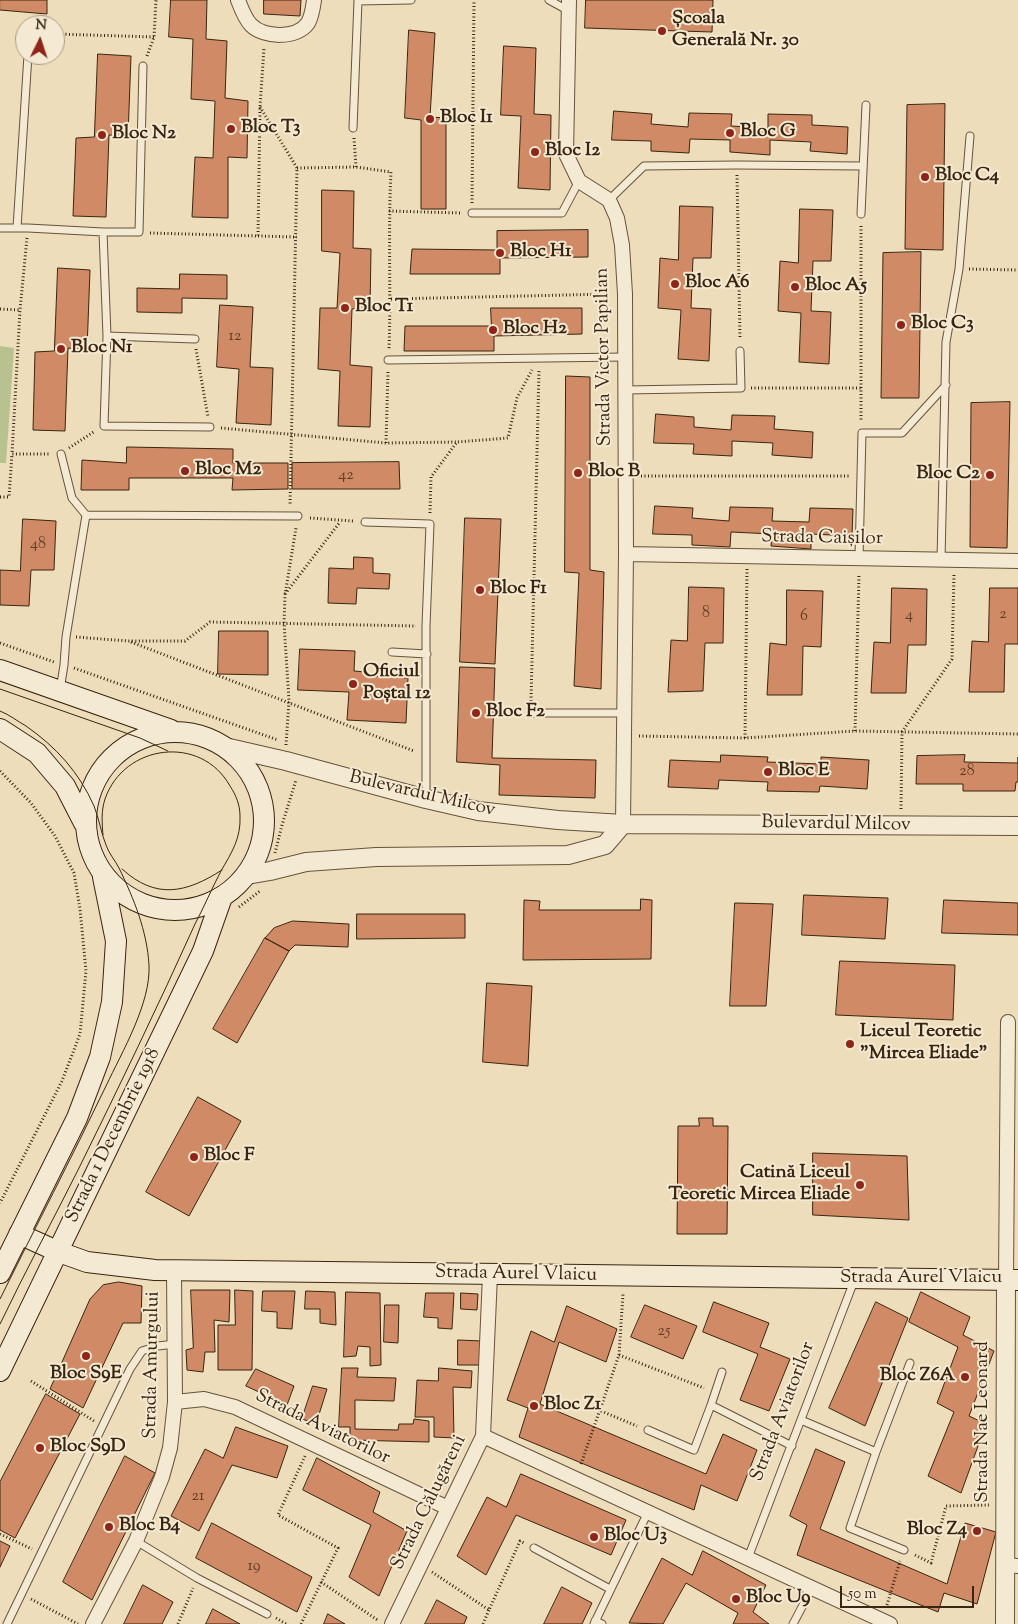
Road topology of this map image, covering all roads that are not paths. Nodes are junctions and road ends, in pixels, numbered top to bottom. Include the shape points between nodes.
1 (238, 0) edge
2 (314, 0) edge
3 (411, 0) edge
4 (550, 0) edge
5 (569, 6) edge
6 (27, 65) edge
7 (143, 66) road end
8 (866, 105) dead end
9 (353, 128) road end
10 (970, 136) dead end
11 (862, 166) junction
12 (579, 181) junction
13 (609, 200) junction
14 (472, 213) road end
15 (860, 214) road end
16 (0, 228) edge
17 (17, 228) junction
18 (103, 232) junction
19 (107, 336) junction
20 (195, 339) road end
21 (740, 351) road end
22 (625, 357) junction
23 (388, 360) road end
24 (946, 385) junction
25 (626, 390) junction
26 (210, 427) road end
27 (61, 454) road end
28 (86, 515) junction
29 (294, 516) road end
30 (366, 522) road end
31 (626, 554) junction
32 (859, 558) junction
33 (948, 560) junction
34 (1018, 561) edge
35 (392, 652) dead end
36 (427, 654) junction
37 (0, 670) edge
38 (60, 691) junction
39 (531, 713) road end
40 (623, 713) junction
41 (0, 729) edge
42 (175, 731) junction
43 (225, 747) junction
44 (426, 799) junction
45 (84, 823) junction
46 (623, 824) junction
47 (1018, 826) edge
48 (247, 875) junction
49 (103, 877) junction
50 (227, 905) junction
51 (1008, 1022) dead end
52 (19, 1234) junction
53 (58, 1252) junction
54 (174, 1271) junction
55 (0, 1273) edge
56 (490, 1275) junction
57 (855, 1278) junction
58 (1012, 1280) edge
59 (175, 1344) junction
60 (910, 1363) dead end
61 (0, 1371) edge
62 (722, 1372) dead end
63 (175, 1402) junction
64 (711, 1405) junction
65 (801, 1420) junction
66 (648, 1430) road end
67 (483, 1436) junction
68 (792, 1446) junction
69 (876, 1452) junction
70 (448, 1508) junction
71 (648, 1512) junction
72 (136, 1540) junction
73 (534, 1548) road end
74 (904, 1550) road end
75 (748, 1558) junction
76 (1012, 1566) edge
77 (812, 1588) junction
78 (610, 1589) junction
79 (267, 1614) dead end
80 (886, 1622) edge
81 (597, 1623) edge
82 (7, 1624) edge
83 (93, 1624) edge
84 (392, 1624) edge
85 (793, 1624) edge
86 (1005, 1624) edge

1 - 2 street via 251,24 265,32 282,34 298,32 308,23
3 - 9 lane via 358,2
4 - 5 lane
5 - 12 street via 566,154
6 - 17 lane
7 - 18 lane via 139,232
8 - 11 lane
10 - 24 lane via 959,269 946,342
11 - 13 lane via 644,166
11 - 15 lane
12 - 13 street
12 - 14 lane via 562,213
13 - 22 street, Strada Victor Papilian via 617,218 622,244
16 - 17 lane
17 - 18 lane
18 - 19 lane
19 - 20 lane
19 - 26 lane via 104,426
21 - 25 lane via 741,388
22 - 23 lane
22 - 25 street, Strada Victor Papilian
24 - 32 lane via 902,433 862,432
24 - 33 lane
25 - 31 street, Strada Victor Papilian
27 - 28 lane via 72,498
28 - 29 lane
28 - 38 lane
30 - 36 lane via 430,524
31 - 32 street, Strada Caișilor
31 - 40 street, Strada Victor Papilian
32 - 33 street, Strada Caișilor
33 - 34 street, Strada Caișilor
35 - 36 lane
36 - 44 lane
37 - 38 main road
38 - 42 main road
39 - 40 lane
40 - 46 street, Strada Victor Papilian
41 - 45 main road via 37,753 65,786
42 - 43 main road via 203,736
42 - 45 main road via 140,738 108,761 88,794
43 - 44 street, Bulevardul Milcov
43 - 48 main road via 241,760 253,777 265,816 264,837 258,857
44 - 46 street, Bulevardul Milcov via 478,811
45 - 49 main road
46 - 47 street, Bulevardul Milcov
46 - 48 street via 605,845 568,854 376,857 306,862
48 - 50 main road
49 - 50 main road via 135,902 158,909
49 - 52 main road via 116,941 112,1002 100,1057 76,1118
50 - 53 main road, Strada 1 Decembrie 1918
51 - 58 street
52 - 53 main road, Strada Aurel Vlaicu
52 - 55 main road
53 - 54 main road, Strada Aurel Vlaicu via 87,1262
53 - 61 main road, Strada 1 Decembrie 1918
54 - 56 main road, Strada Aurel Vlaicu
54 - 59 street, Strada Amurgului
56 - 57 main road, Strada Aurel Vlaicu
56 - 67 street, Strada Călugăreni
57 - 58 main road, Strada Aurel Vlaicu
57 - 65 lane, Strada Aviatorilor
58 - 76 street, Strada Nae Leonard via 1005,1504
59 - 63 street, Strada Amurgului
59 - 82 lane via 142,1352 130,1369
60 - 69 lane
62 - 64 lane
63 - 70 street, Strada Aviatorilor via 204,1399 235,1407
63 - 72 street, Strada Amurgului via 170,1448 162,1477
64 - 66 lane via 694,1450
64 - 68 lane
65 - 68 lane, Strada Aviatorilor
65 - 69 lane
67 - 70 street, Strada Călugăreni
67 - 71 street
68 - 75 lane, Strada Aviatorilor
69 - 74 lane via 850,1528
70 - 84 street, Strada Călugăreni
71 - 75 street
71 - 78 lane
72 - 79 lane via 197,1578
72 - 83 street, Strada Amurgului
73 - 78 lane
75 - 77 street
76 - 86 street, Strada Nae Leonard
77 - 80 street
77 - 85 lane
78 - 81 lane

